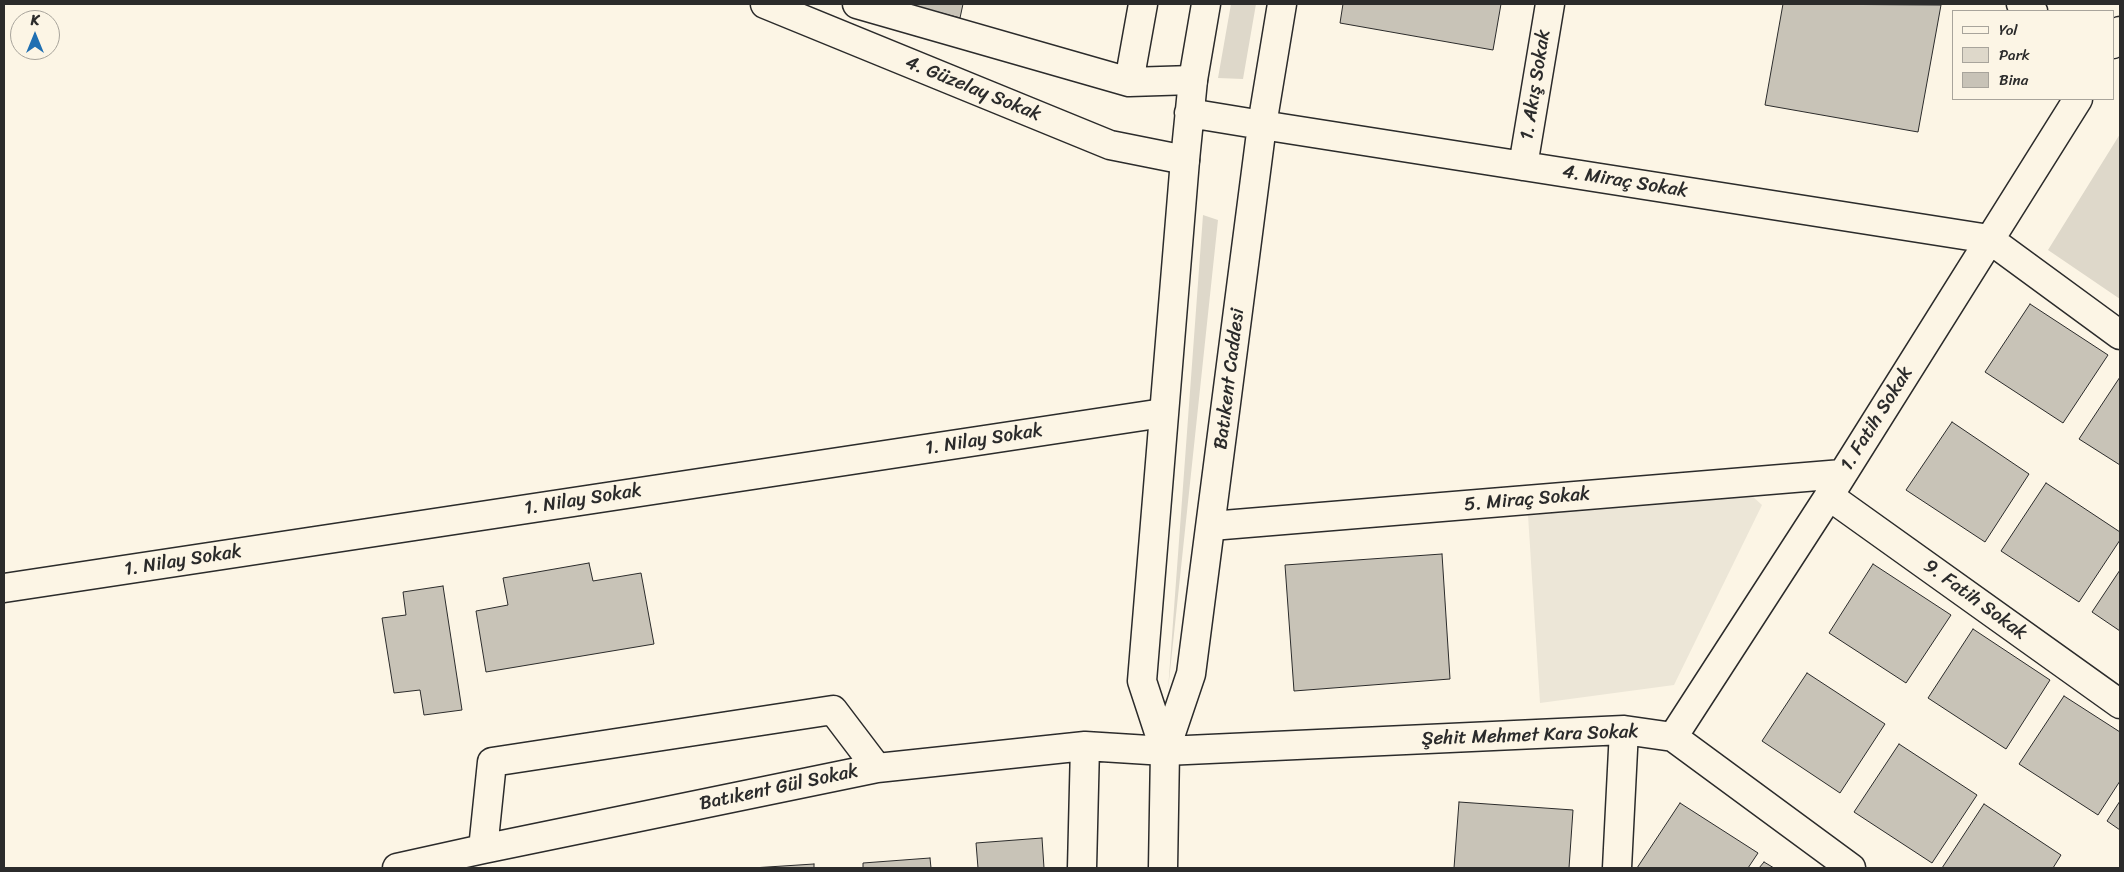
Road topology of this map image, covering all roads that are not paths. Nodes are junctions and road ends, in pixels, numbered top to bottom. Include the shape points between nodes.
1 (765, 4) edge
2 (857, 4) edge
3 (1143, 4) edge
4 (1206, 4) edge
5 (1282, 4) edge
6 (1550, 4) edge
7 (2120, 31) edge
8 (2114, 42) edge
9 (1193, 80) junction
10 (1129, 82) junction
11 (2077, 100) edge
12 (1189, 113) junction
13 (1262, 125) junction
14 (1184, 160) junction
15 (1523, 166) junction
16 (1989, 239) junction
17 (2120, 335) edge
18 (1163, 413) junction
19 (1836, 485) junction
20 (1211, 526) junction
21 (4, 588) edge
22 (2120, 704) edge
23 (1624, 730) junction
24 (1673, 737) junction
25 (1085, 746) junction
26 (1165, 751) junction
27 (877, 768) junction
28 (483, 849) junction
29 (397, 868) edge
30 (1082, 868) edge
31 (1163, 868) edge
32 (1617, 868) edge
33 (1851, 868) edge

1 - 14 street, 4. Güzelay Sokak via 1110,145
2 - 10 street
3 - 10 street
4 - 9 street, Batıkent Caddesi
5 - 13 street, Batıkent Caddesi
6 - 15 street, 1. Akış Sokak
7 - 8 street
9 - 10 street
9 - 12 street, Batıkent Caddesi
11 - 16 street, 1. Fatih Sokak
12 - 13 street, 4. Miraç Sokak
12 - 14 street, Batıkent Caddesi
13 - 15 street, 4. Miraç Sokak
13 - 20 street, Batıkent Caddesi
14 - 18 street, Batıkent Caddesi
15 - 16 street, 4. Miraç Sokak
16 - 17 street
16 - 19 street, 1. Fatih Sokak
18 - 21 street, 1. Nilay Sokak
18 - 26 street, Batıkent Caddesi via 1142,681
19 - 20 street, 5. Miraç Sokak
19 - 22 street, 9. Fatih Sokak
19 - 24 street, 1. Fatih Sokak
20 - 26 street, Batıkent Caddesi via 1191,674
23 - 24 street, Şehit Mehmet Kara Sokak
23 - 26 street, Şehit Mehmet Kara Sokak
23 - 32 street
24 - 33 street, Şehit Mehmet Kara Sokak
25 - 26 street, Batıkent Gül Sokak
25 - 27 street, Batıkent Gül Sokak
25 - 30 street
26 - 31 street, Batıkent Caddesi
27 - 28 street, Batıkent Gül Sokak
27 - 28 street via 833,710 492,762
28 - 29 street, Batıkent Gül Sokak

